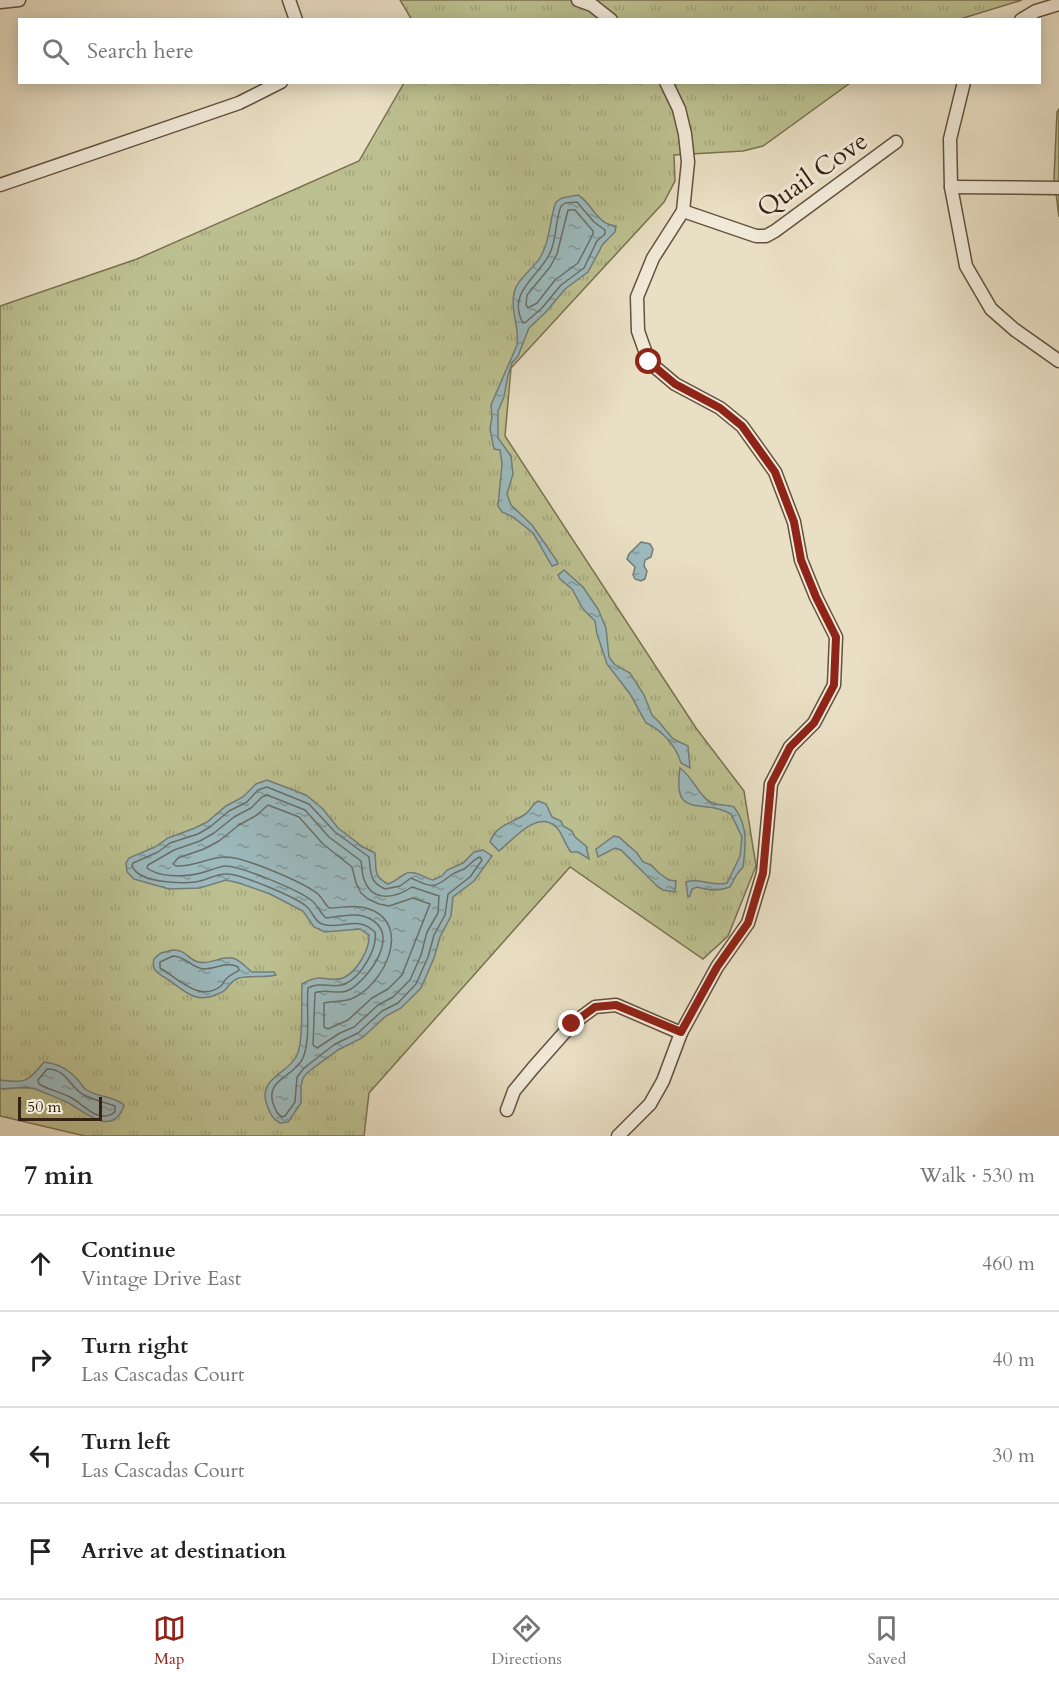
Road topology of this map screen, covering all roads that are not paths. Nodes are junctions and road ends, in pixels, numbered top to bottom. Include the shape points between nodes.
1 (19, 0) edge
2 (289, 0) edge
3 (578, 0) edge
4 (0, 2) edge
5 (1059, 4) edge
6 (295, 18) edge
7 (608, 18) edge
8 (1024, 18) edge
9 (277, 84) edge
10 (667, 84) edge
11 (963, 84) edge
12 (896, 142) dead end
13 (0, 185) edge
14 (951, 187) junction
15 (1059, 188) edge
16 (683, 211) junction
17 (1059, 361) edge
18 (681, 1032) junction
19 (507, 1110) dead end
20 (618, 1136) edge

1 - 4 street
2 - 6 street
3 - 7 street
5 - 8 street
9 - 13 street via 239,103
10 - 16 street via 685,134 688,162
11 - 14 street via 950,140
12 - 16 street, Quail Cove via 766,236
14 - 15 street
14 - 17 street via 966,266 991,309
16 - 18 street via 653,258 638,297 638,331 645,352 649,362 675,384 720,408 742,426 775,472 794,522 801,560 836,637 834,685 814,723 790,747 771,784 763,873 748,923 717,967
18 - 19 street via 616,1005 595,1007 572,1024 533,1068 514,1091
18 - 20 street via 650,1104

